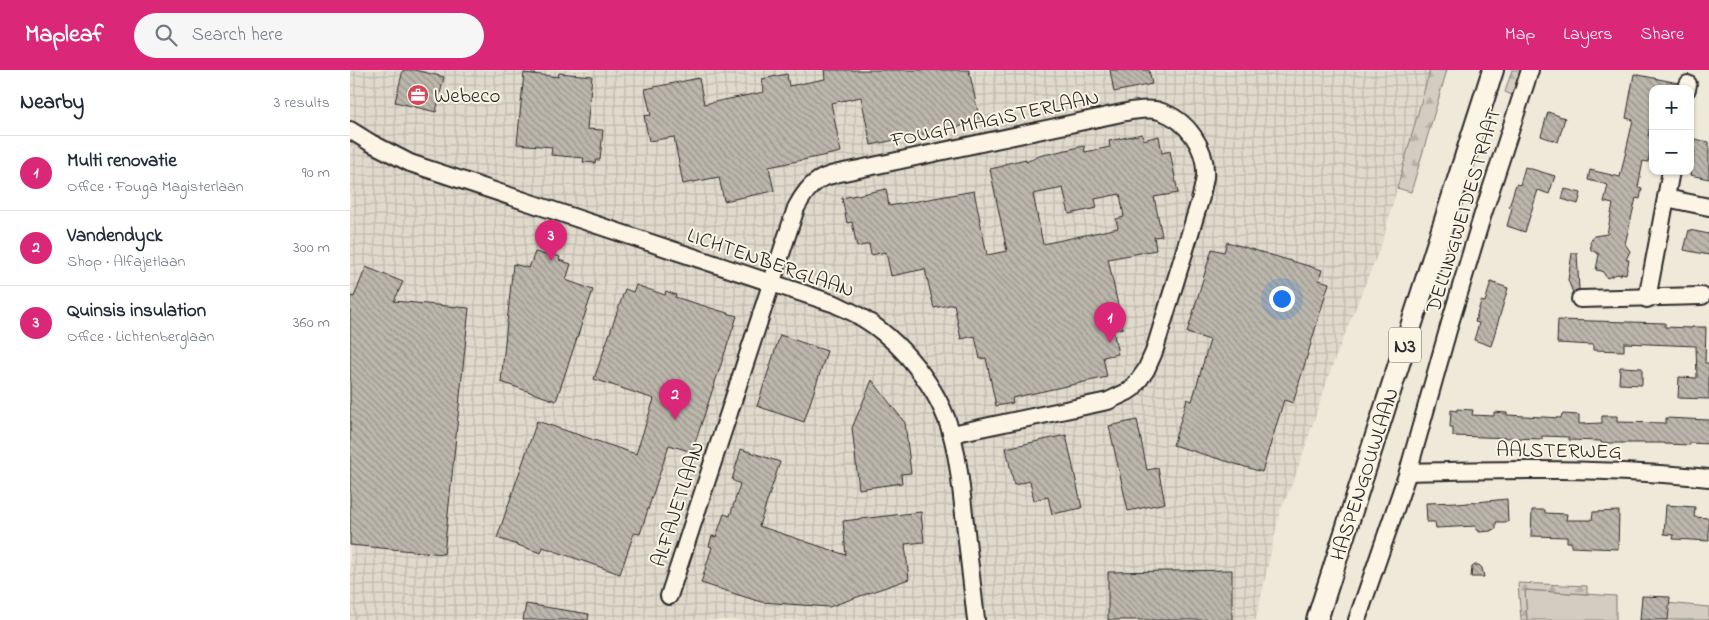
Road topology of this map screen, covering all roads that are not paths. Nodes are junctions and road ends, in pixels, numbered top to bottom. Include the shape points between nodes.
1 (1493, 70) edge
2 (1530, 70) edge
3 (350, 130) edge
4 (1670, 175) edge
5 (1666, 198) junction
6 (1709, 208) edge
7 (771, 283) junction
8 (1702, 296) dead end
9 (1647, 298) junction
10 (1580, 299) dead end
11 (952, 434) junction
12 (1408, 472) junction
13 (1709, 478) edge
14 (669, 596) dead end
15 (976, 620) edge
16 (1317, 620) edge
17 (1357, 620) edge

1 - 16 main road, HASPENGOUWLAAN / N3
2 - 12 street, DELLINGWEIDESTRAAT via 1482,217
3 - 7 street, LICHTENBERGLAAN via 410,163
4 - 5 street
5 - 6 street
5 - 9 street
7 - 11 street, LICHTENBERGLAAN via 835,304 882,332 920,371 940,403
7 - 11 street, FOUGA MAGISTERLAAN via 796,208 807,190 822,178 1138,110 1158,110 1185,125 1202,153 1205,176 1154,352 1138,382 1127,392 1108,401
7 - 14 street, ALFAJETLAAN
8 - 9 street
9 - 10 street
11 - 15 street, LICHTENBERGLAAN
12 - 13 street, AALSTERWEG via 1530,469
12 - 17 street, DELLINGWEIDESTRAAT

